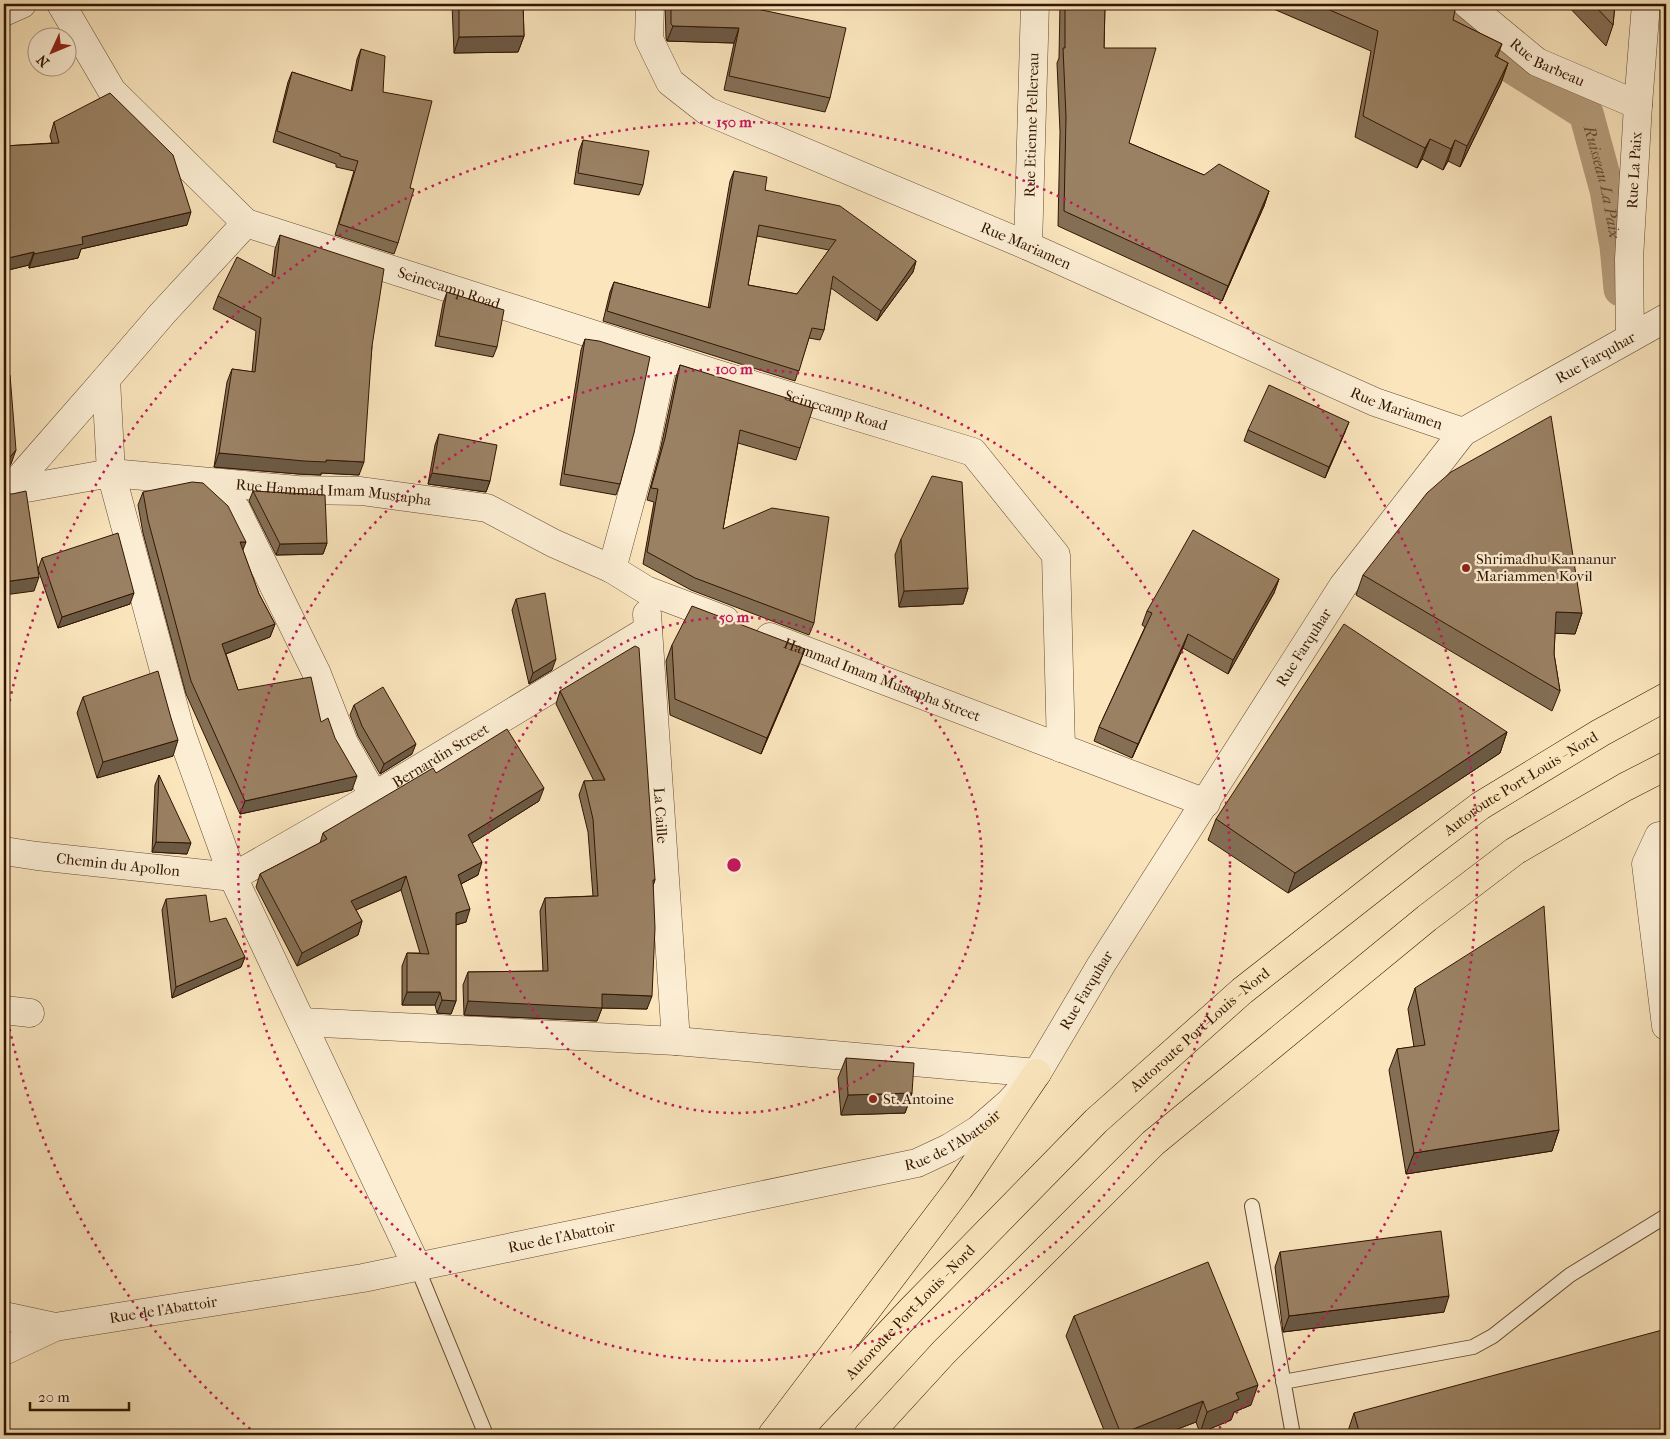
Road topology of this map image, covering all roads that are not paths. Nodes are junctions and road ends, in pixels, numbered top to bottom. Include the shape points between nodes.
1 (22, 4) edge
2 (61, 4) edge
3 (650, 4) edge
4 (1035, 4) edge
5 (1467, 4) edge
6 (1646, 4) edge
7 (4, 12) edge
8 (1638, 105) junction
9 (246, 223) junction
10 (1028, 246) junction
11 (1666, 318) edge
12 (1630, 338) junction
13 (664, 357) junction
14 (106, 379) junction
15 (1463, 432) junction
16 (112, 473) junction
17 (205, 482) junction
18 (6, 492) edge
19 (612, 569) junction
20 (646, 590) junction
21 (648, 630) junction
22 (1666, 697) edge
23 (1061, 748) junction
24 (1666, 766) edge
25 (374, 796) junction
26 (1206, 803) junction
27 (1666, 835) edge
28 (4, 851) edge
29 (233, 877) junction
30 (302, 1022) junction
31 (1666, 1026) edge
32 (676, 1041) junction
33 (1037, 1073) junction
34 (1252, 1206) dead end
35 (1666, 1216) edge
36 (417, 1266) junction
37 (4, 1316) edge
38 (56, 1327) junction
39 (4, 1351) edge
40 (1283, 1382) junction
41 (486, 1435) edge
42 (772, 1435) edge
43 (794, 1435) edge
44 (868, 1435) edge
45 (1293, 1435) edge

1 - 7 street
2 - 9 street via 112,91
3 - 10 street, Rue Mariamen via 649,39 670,82 707,111
4 - 10 street, Rue Etienne Pellereau
5 - 8 street, Rue Barbeau via 1537,62
6 - 8 street, Rue La Paix
8 - 12 street, Rue La Paix via 1629,259
9 - 13 street, Seinecamp Road
9 - 14 street
10 - 15 street, Rue Mariamen via 1375,402
11 - 12 street, Rue Farquhar
12 - 15 street, Rue Farquhar
13 - 19 street via 645,447
13 - 23 street, Seinecamp Road via 973,452 1056,555
14 - 16 street
14 - 18 street
15 - 26 street, Rue Farquhar via 1343,586
16 - 17 street, Rue Hammad Imam Mustapha
16 - 18 street, Rue Hammad Imam Mustapha
16 - 29 street via 180,730
17 - 19 street, Rue Hammad Imam Mustapha via 361,492 487,508 553,543
17 - 25 street via 236,509 318,674 344,743
19 - 20 street, Rue Hammad Imam Mustapha
20 - 21 street, La Caille
20 - 23 street, Hammad Imam Mustapha Street
21 - 25 street, Bernardin Street
21 - 32 street, La Caille
22 - 43 highway, Autoroute Port-Louis - Nord via 1480,806 1242,991 1096,1122 912,1309
23 - 26 street
24 - 44 highway via 1515,851 1427,918 1153,1143 944,1352
25 - 29 street, Bernardin Street
26 - 33 street, Rue Farquhar via 1101,965
27 - 31 street via 1659,836 1646,864
28 - 29 street, Chemin du Apollon
29 - 30 street
30 - 32 street
30 - 36 street
32 - 33 street
33 - 36 street, Rue de l'Abattoir via 978,1130 917,1163
33 - 42 highway via 959,1188
34 - 40 lane
35 - 40 lane via 1570,1275 1493,1336 1473,1347
36 - 38 street, Rue de l'Abattoir
36 - 41 lane
37 - 38 street, Rue de l'Abattoir
38 - 39 street, Rue de l'Abattoir
40 - 45 lane

